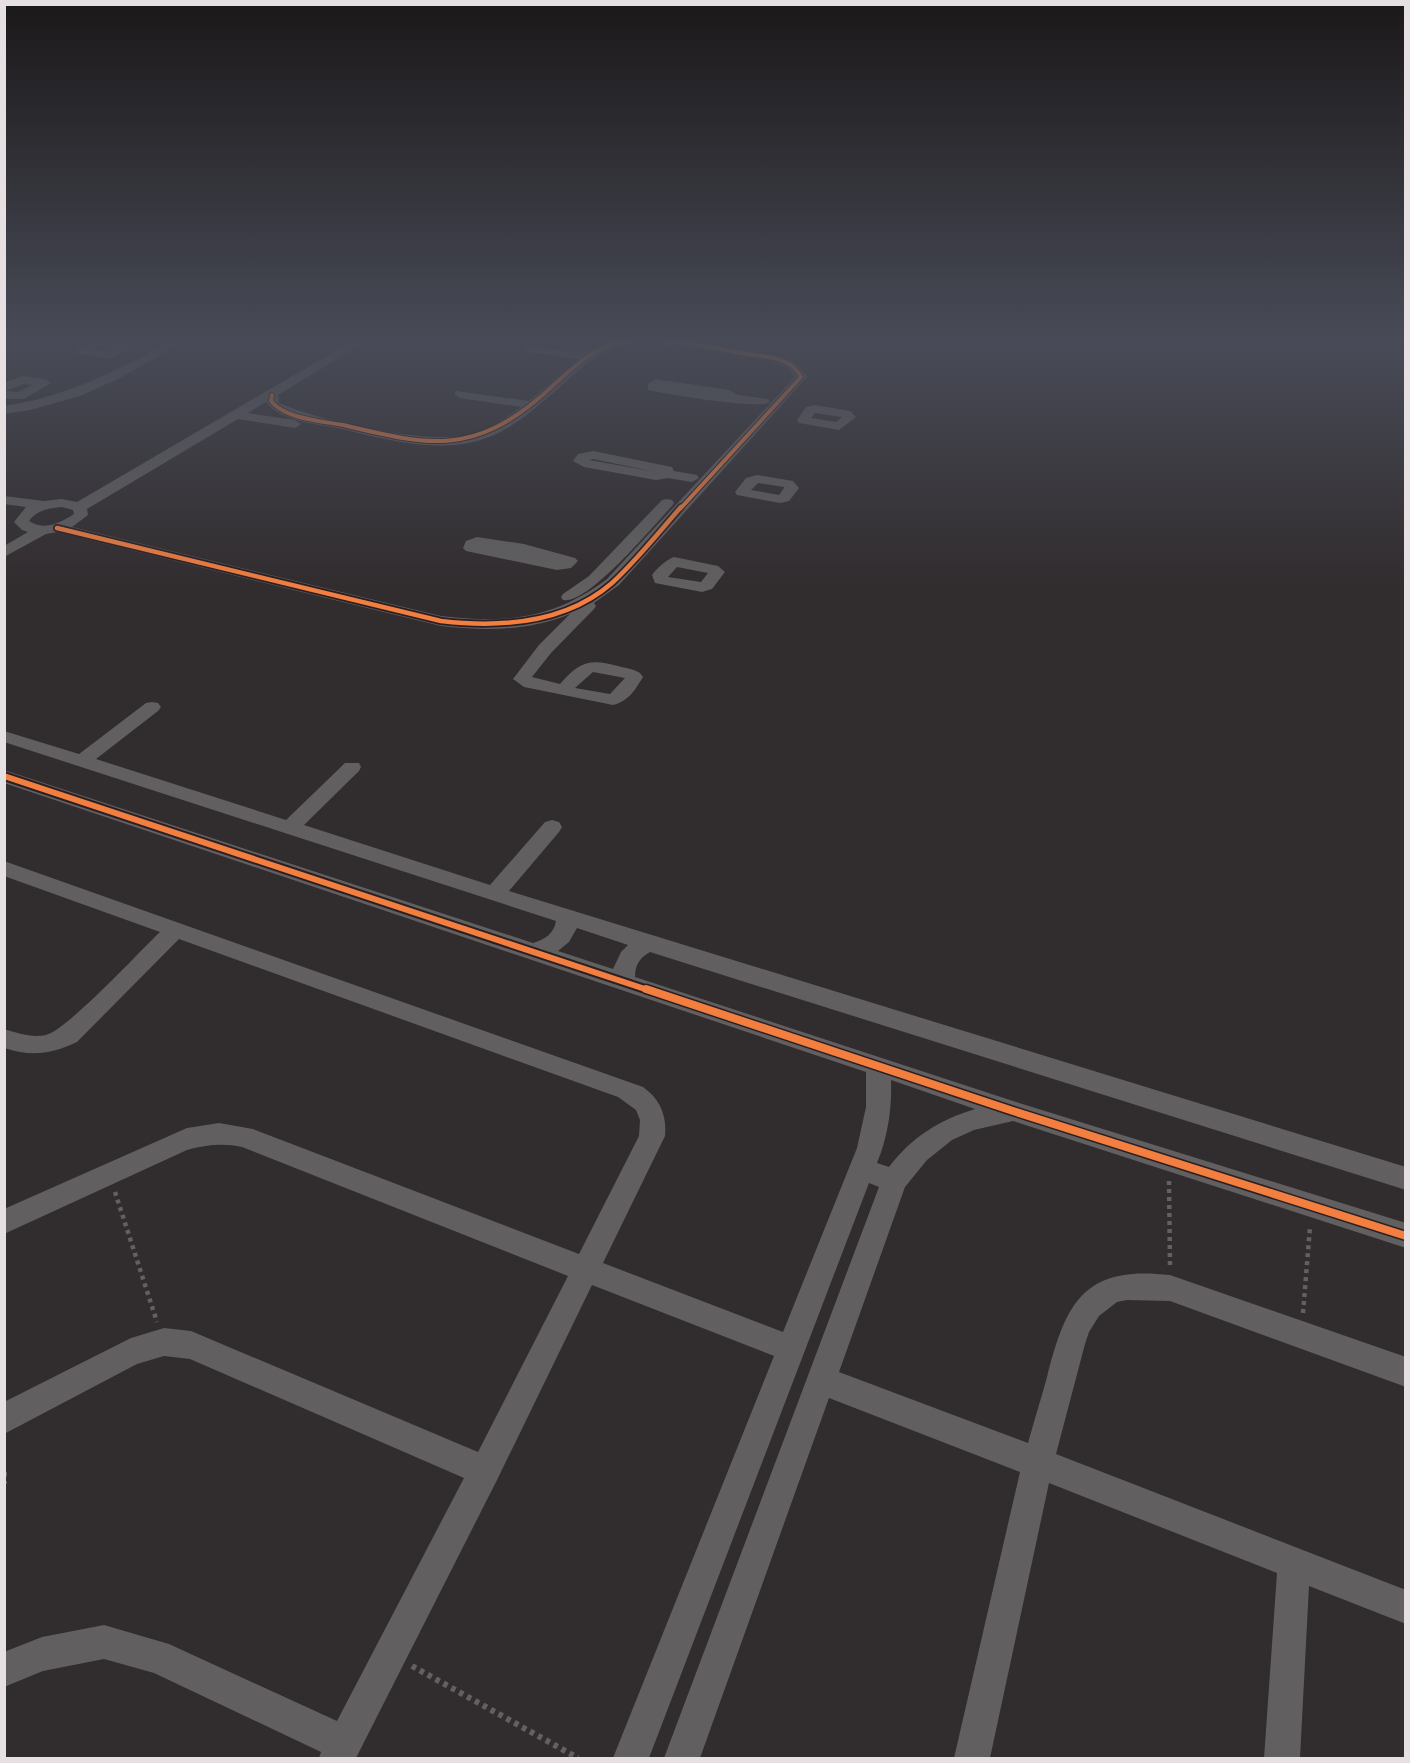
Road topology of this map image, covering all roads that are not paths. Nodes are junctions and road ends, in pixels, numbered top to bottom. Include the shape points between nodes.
1 (213, 422) edge
2 (224, 422) edge
3 (275, 422) edge
4 (337, 422) edge
5 (510, 422) edge
6 (528, 422) edge
7 (768, 422) edge
8 (724, 453) junction
9 (668, 474) junction
10 (692, 478) junction
11 (709, 479) junction
12 (746, 485) dead end
13 (4, 500) edge
14 (44, 505) junction
15 (75, 509) junction
16 (4, 513) edge
17 (24, 523) junction
18 (50, 529) junction
19 (4, 540) edge
20 (4, 553) edge
21 (519, 553) dead end
22 (632, 562) junction
23 (273, 567) junction
24 (603, 570) junction
25 (665, 570) dead end
26 (260, 577) junction
27 (600, 594) junction
28 (515, 624) junction
29 (545, 649) junction
30 (564, 690) dead end
31 (152, 707) dead end
32 (4, 736) edge
33 (82, 760) junction
34 (352, 767) dead end
35 (4, 776) edge
36 (552, 827) dead end
37 (289, 828) junction
38 (4, 868) edge
39 (494, 894) junction
40 (567, 917) junction
41 (176, 929) junction
42 (648, 943) junction
43 (531, 951) junction
44 (624, 981) junction
45 (4, 1038) edge
46 (878, 1066) junction
47 (1013, 1111) junction
48 (861, 1168) junction
49 (1406, 1179) edge
50 (894, 1181) junction
51 (4, 1222) edge
52 (1406, 1236) edge
53 (585, 1270) junction
54 (791, 1349) junction
55 (1406, 1372) edge
56 (820, 1380) junction
57 (4, 1419) edge
58 (1036, 1462) junction
59 (485, 1471) junction
60 (1294, 1562) junction
61 (1406, 1606) edge
62 (4, 1670) edge
63 (341, 1751) edge
64 (631, 1758) edge
65 (682, 1758) edge
66 (972, 1758) edge
67 (1282, 1758) edge

1 - 15 street
2 - 15 street
3 - 6 street via 414,448 489,444
4 - 5 street via 435,441 491,433
7 - 8 street
8 - 10 street
8 - 11 street
9 - 9 street via 667,470 593,455 580,460 656,476
9 - 10 street
10 - 24 street
11 - 12 street
11 - 22 street
13 - 14 street
14 - 15 street
14 - 17 street via 29,511
15 - 18 street
15 - 23 street
16 - 17 street
17 - 18 street
17 - 19 street
18 - 20 street
18 - 26 street
21 - 24 street via 556,565 569,563
22 - 25 street
22 - 27 street
23 - 24 street via 449,611 493,615 543,607 565,599
23 - 26 street
26 - 28 street via 441,621
27 - 28 street via 563,612
27 - 29 street
28 - 29 street via 532,632
29 - 30 street via 522,679
31 - 33 street
32 - 33 street
33 - 37 street
34 - 37 street
35 - 43 street
36 - 39 street
37 - 39 street
38 - 41 street
39 - 40 street
40 - 42 street
40 - 43 street via 566,930 556,942
41 - 45 street via 69,1035 25,1047
41 - 53 street via 641,1097 651,1108 652,1136
42 - 44 street via 630,955 625,963
42 - 49 street
43 - 44 street
44 - 46 street
46 - 47 street
46 - 48 street via 879,1107
47 - 50 street via 956,1125 931,1139 910,1158
47 - 52 street
48 - 50 street
48 - 54 street
50 - 56 street
51 - 53 street via 178,1142 202,1134 224,1133 244,1137
53 - 54 street
53 - 59 street
54 - 64 street
55 - 58 street via 1170,1288 1139,1284 1111,1291 1089,1306 1076,1330
56 - 58 street
56 - 65 street
57 - 59 street via 131,1352 164,1342 191,1345
58 - 60 street
58 - 66 street
59 - 63 street
60 - 61 street
60 - 67 street
62 - 63 street via 42,1654 104,1642 157,1656

